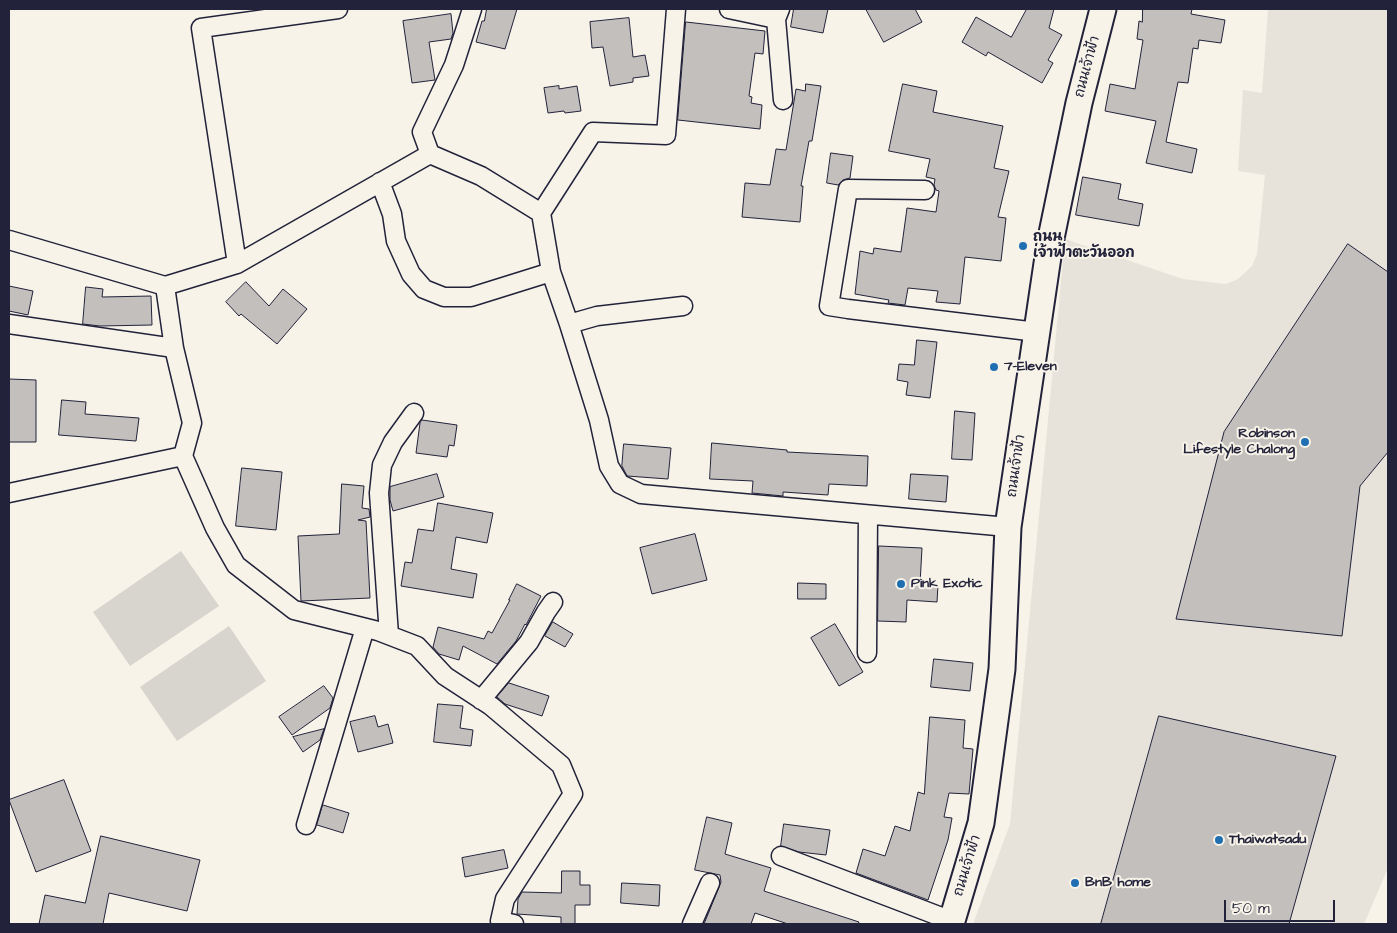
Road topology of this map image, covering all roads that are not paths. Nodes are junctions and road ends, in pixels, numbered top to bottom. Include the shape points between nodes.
1 (338, 9) edge
2 (472, 9) edge
3 (676, 9) edge
4 (729, 9) edge
5 (1104, 9) edge
6 (778, 14) edge
7 (783, 100) dead end
8 (430, 154) junction
9 (380, 182) junction
10 (925, 190) dead end
11 (540, 213) junction
12 (9, 240) edge
13 (237, 264) junction
14 (551, 272) junction
15 (165, 286) junction
16 (683, 306) dead end
17 (9, 324) edge
18 (569, 324) junction
19 (1037, 332) junction
20 (174, 348) junction
21 (414, 413) dead end
22 (183, 456) junction
23 (9, 493) edge
24 (868, 516) junction
25 (1008, 527) junction
26 (553, 602) dead end
27 (365, 628) junction
28 (389, 635) junction
29 (868, 653) dead end
30 (482, 700) junction
31 (306, 825) dead end
32 (781, 856) dead end
33 (710, 883) dead end
34 (951, 922) edge
35 (514, 924) edge
36 (692, 924) edge

1 - 13 street via 201,28
2 - 8 street via 454,65 422,132
3 - 11 street via 666,135 593,132
4 - 6 street
5 - 19 main road, ถนนเจ้าฟ้า via 1077,112 1050,243
6 - 7 street
8 - 9 street
8 - 11 street via 481,176
9 - 13 street
9 - 14 street via 392,214 396,241 411,274 424,289 444,297 471,297
10 - 19 street via 848,189 829,306
11 - 14 street
12 - 15 street
13 - 15 street
14 - 18 street
15 - 20 street
16 - 18 street via 598,316
17 - 20 street
18 - 24 street via 599,420 609,466 620,484 641,494
19 - 25 main road, ถนนเจ้าฟ้า
20 - 22 street via 192,423
21 - 28 street via 393,442 382,465 379,493
22 - 23 street
22 - 27 street via 236,566 294,610
24 - 25 street
24 - 29 street
25 - 34 main road, ถนนเจ้าฟ้า via 1002,669 981,823
26 - 30 street via 529,642
27 - 28 street
27 - 31 street
28 - 30 street via 417,646 445,676
30 - 35 street via 561,765 573,794 506,898 500,921
32 - 34 street
33 - 36 street

